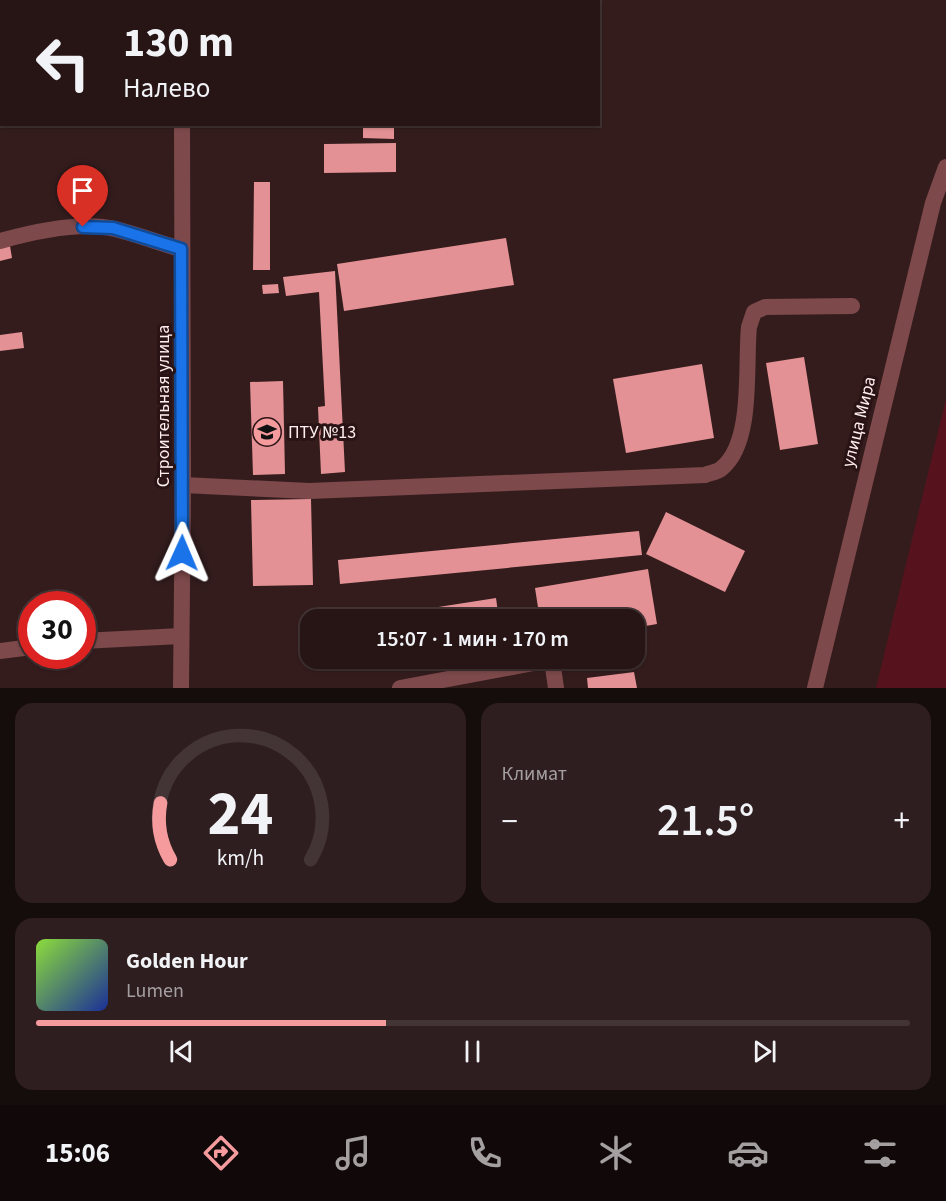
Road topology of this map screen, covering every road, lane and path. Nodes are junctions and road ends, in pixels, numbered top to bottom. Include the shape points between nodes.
1 (182, 126) edge
2 (946, 168) edge
3 (0, 241) edge
4 (181, 249) junction
5 (852, 306) dead end
6 (183, 485) junction
7 (181, 636) junction
8 (96, 640) edge
9 (18, 649) edge
10 (0, 651) edge
11 (515, 669) edge
12 (556, 669) edge
13 (457, 683) edge
14 (182, 688) edge
15 (400, 688) edge
16 (556, 688) edge
17 (815, 688) edge

1 - 4 street, Строительная улица
2 - 17 street, улица Мира via 933,203
3 - 4 street via 34,231 113,228
4 - 6 street, Строительная улица
5 - 6 street via 765,307 754,312 749,327 745,422 739,445 722,468 705,475 309,491
6 - 7 street, Строительная улица
7 - 8 street
7 - 14 street, Строительная улица
9 - 10 street
11 - 13 street
12 - 16 street
13 - 15 street

